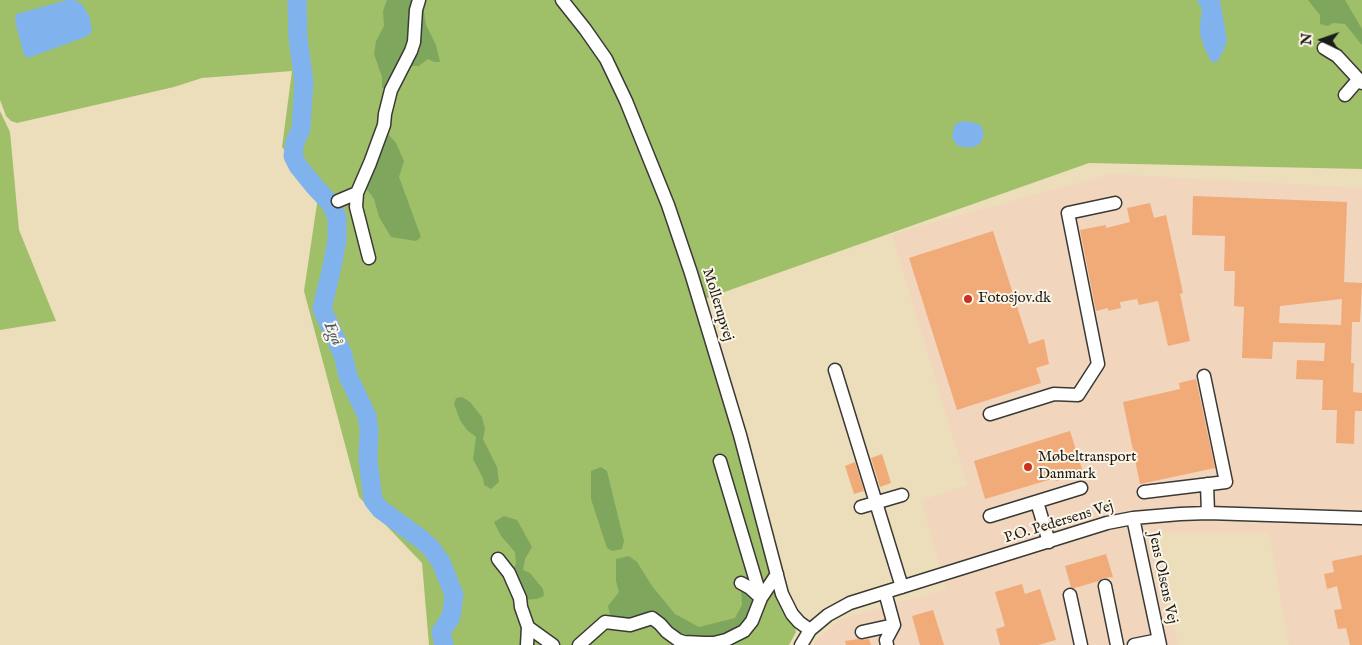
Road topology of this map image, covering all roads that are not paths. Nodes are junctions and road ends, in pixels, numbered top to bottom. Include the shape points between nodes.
1 (419, 0) edge
2 (562, 0) edge
3 (1324, 48) dead end
4 (1360, 82) edge
5 (1345, 95) dead end
6 (357, 193) junction
7 (338, 200) dead end
8 (1115, 204) dead end
9 (369, 258) dead end
10 (835, 370) dead end
11 (1204, 376) dead end
12 (990, 414) dead end
13 (720, 461) dead end
14 (1207, 484) junction
15 (1081, 488) dead end
16 (1144, 492) dead end
17 (902, 495) dead end
18 (876, 502) junction
19 (1038, 502) junction
20 (861, 507) dead end
21 (1208, 513) junction
22 (990, 516) dead end
23 (1133, 518) junction
24 (1362, 518) edge
25 (1050, 542) junction
26 (498, 559) dead end
27 (777, 574) junction
28 (741, 583) dead end
29 (1104, 586) dead end
30 (902, 587) junction
31 (885, 592) junction
32 (1070, 595) dead end
33 (761, 598) junction
34 (894, 625) junction
35 (528, 627) junction
36 (810, 630) junction
37 (744, 632) junction
38 (862, 632) dead end
39 (1160, 642) edge
40 (527, 645) edge
41 (553, 645) edge
42 (579, 645) edge
43 (736, 645) edge
44 (801, 645) edge
45 (887, 645) edge
46 (1081, 645) edge
47 (1117, 645) edge
48 (1134, 645) edge

1 - 6 street via 414,42 391,90 384,125
2 - 27 street, Mollerupvej via 606,59 668,205 740,435
3 - 4 street via 1337,56
4 - 5 street
6 - 7 street
6 - 9 street via 356,207
8 - 12 street via 1068,213 1098,364 1078,395 1054,394
10 - 18 street
11 - 14 street via 1226,482
13 - 33 street
14 - 16 street
14 - 21 street
15 - 19 street
17 - 18 street
18 - 20 street
18 - 30 street
19 - 22 street
19 - 25 street
21 - 23 street, P.O. Pedersens Vej
21 - 24 street, P.O. Pedersens Vej
23 - 25 street, P.O. Pedersens Vej
23 - 39 street, Jens Olsens Vej
25 - 30 street, P.O. Pedersens Vej
26 - 35 street via 516,588
27 - 33 street
27 - 36 street, Mollerupvej via 792,614
28 - 33 street
29 - 47 street
30 - 31 street, P.O. Pedersens Vej
31 - 34 street
31 - 36 street, P.O. Pedersens Vej via 850,603
32 - 46 street
33 - 37 street
34 - 38 street
34 - 45 street via 886,640
35 - 40 street
35 - 41 street
36 - 44 street, P.O. Pedersens Vej
37 - 42 street via 726,640 684,642 666,632 652,618 630,625 605,622
37 - 43 street
39 - 48 street

